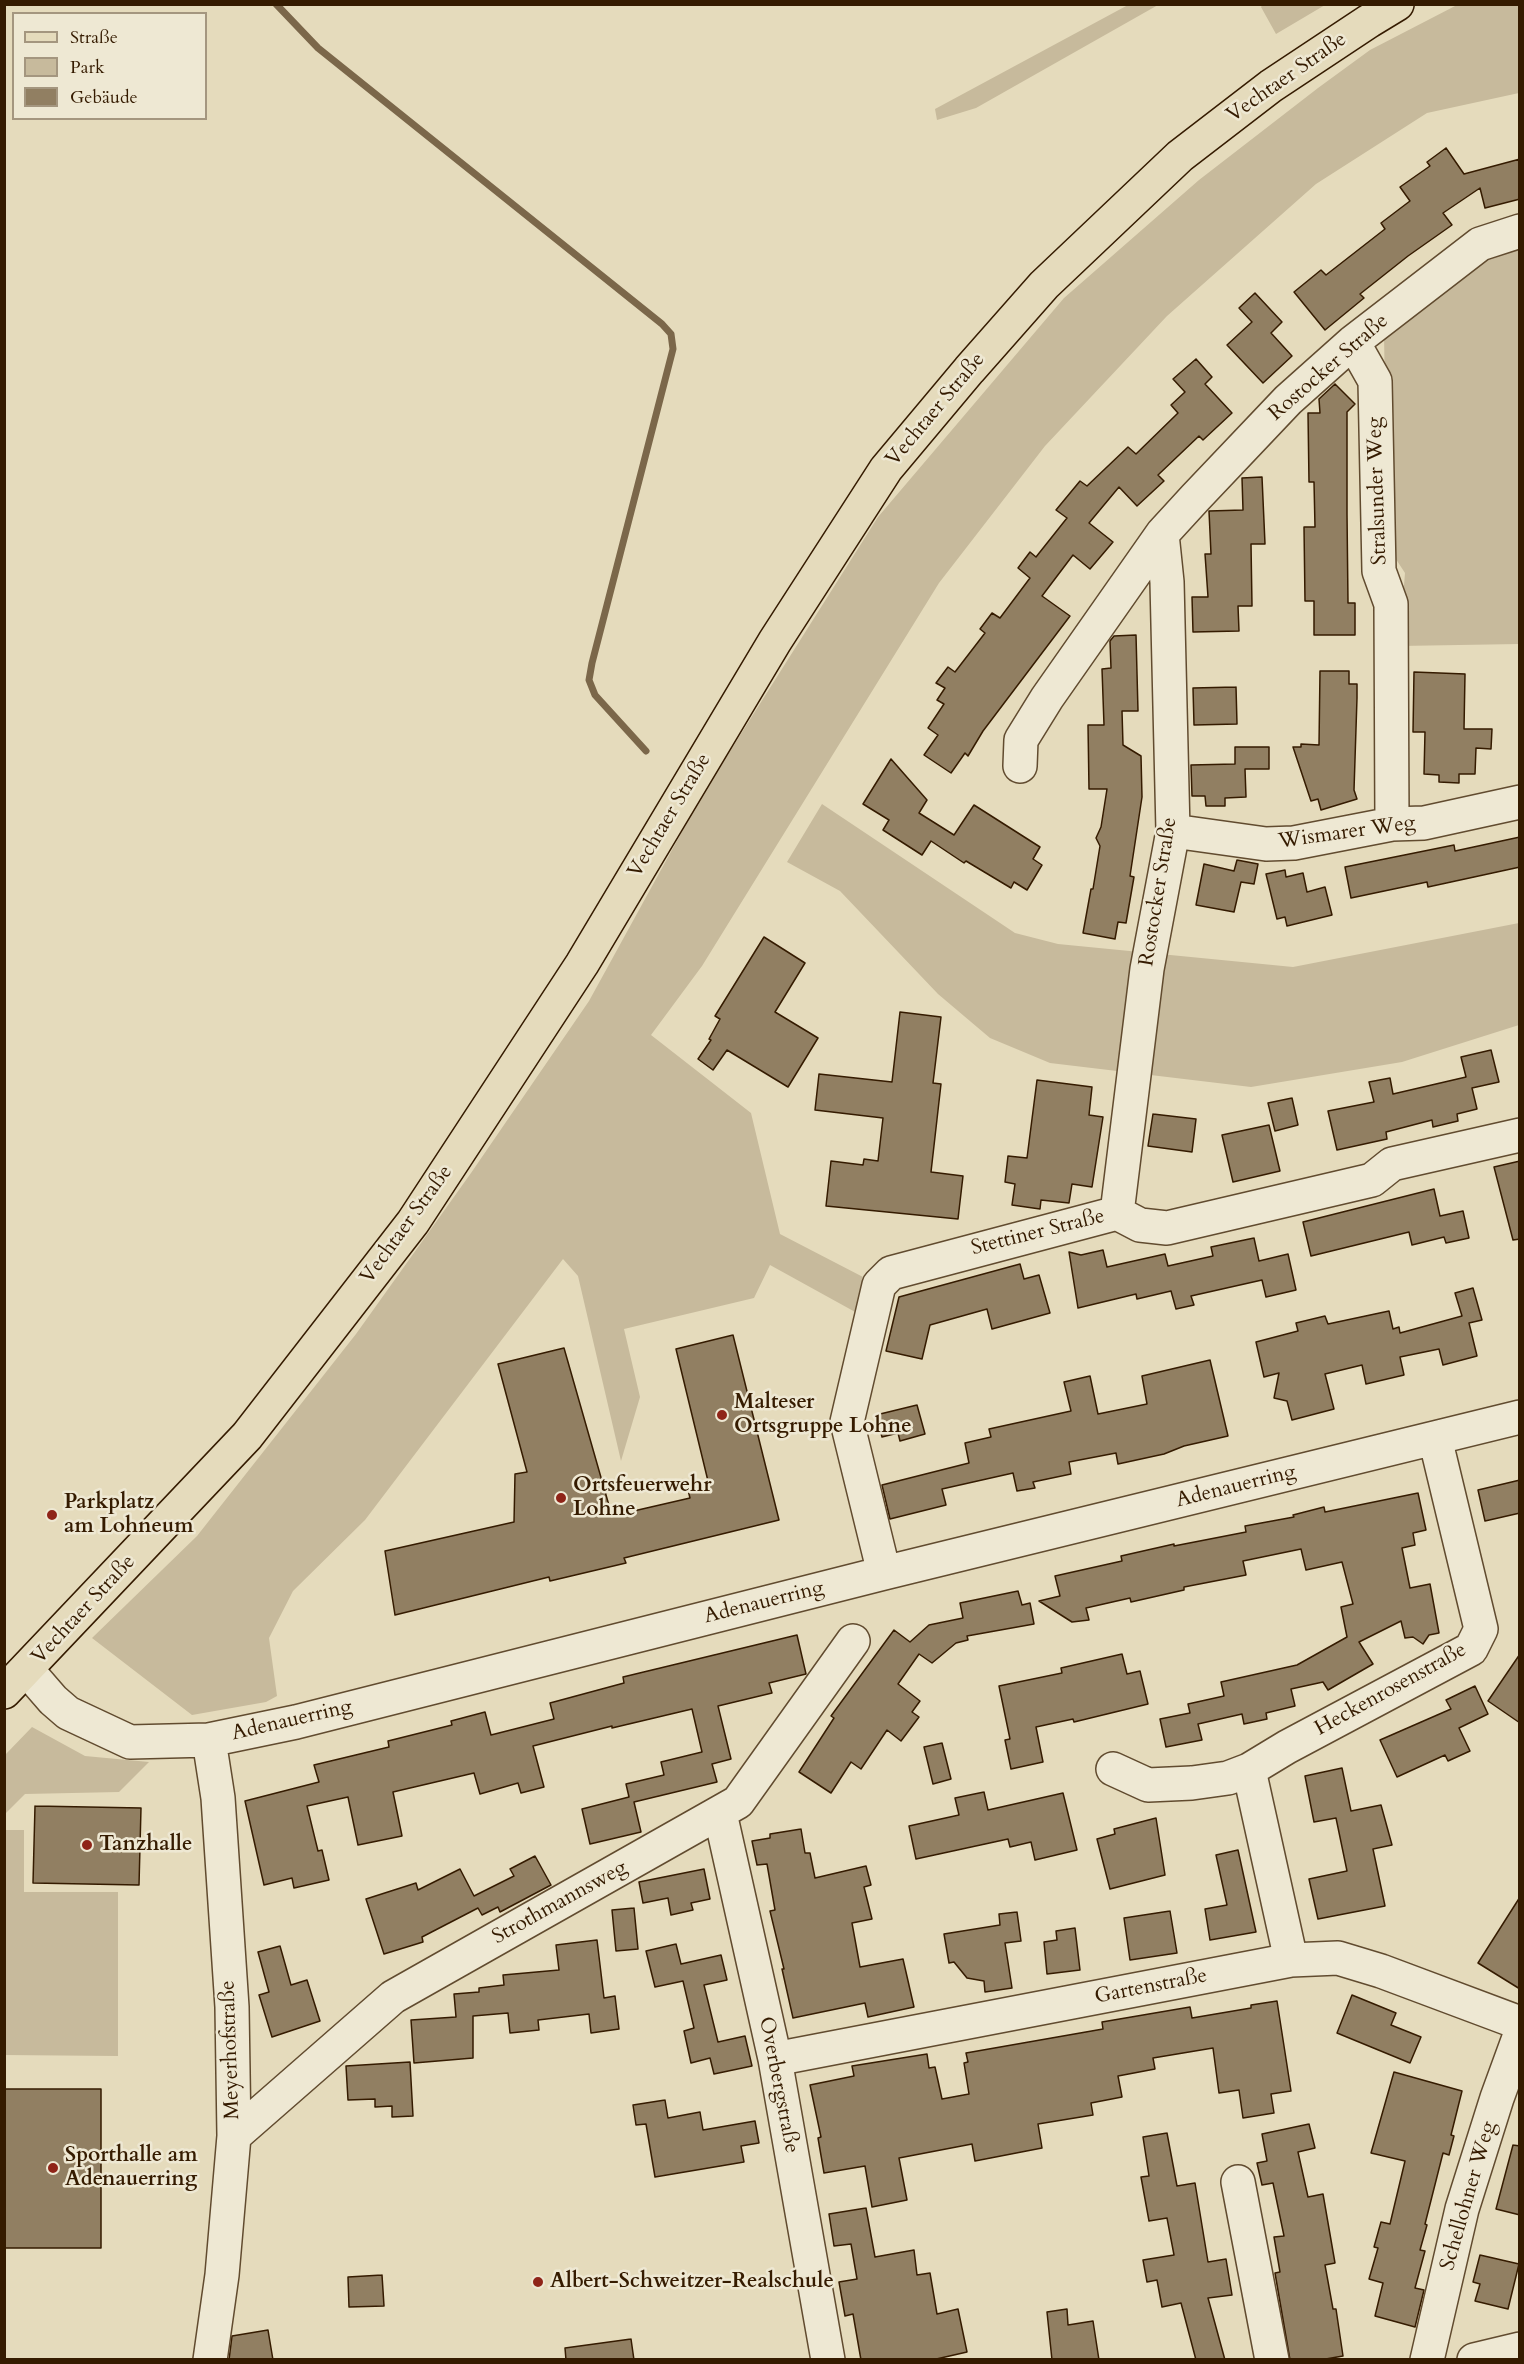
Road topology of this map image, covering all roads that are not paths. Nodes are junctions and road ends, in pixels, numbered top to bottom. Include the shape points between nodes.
1 (1397, 4) edge
2 (1520, 231) edge
3 (1353, 342) junction
4 (1161, 534) junction
5 (1020, 766) dead end
6 (1520, 802) edge
7 (1392, 824) junction
8 (1173, 831) junction
9 (1520, 1135) edge
10 (1117, 1213) junction
11 (1520, 1418) edge
12 (1435, 1438) junction
13 (884, 1573) junction
14 (853, 1641) dead end
15 (16, 1681) edge
16 (209, 1740) junction
17 (1113, 1768) dead end
18 (1249, 1770) junction
19 (720, 1813) junction
20 (1291, 1960) junction
21 (1520, 2023) edge
22 (1520, 2035) edge
23 (775, 2059) junction
24 (234, 2136) junction
25 (1238, 2182) dead end
26 (1520, 2349) edge
27 (210, 2360) edge
28 (828, 2360) edge
29 (1272, 2360) edge
30 (1427, 2360) edge
31 (1474, 2360) edge

1 - 15 main road, Vechtaer Straße via 1271,86 1180,156 1044,285 886,469 775,641 582,964 413,1222 247,1436
2 - 3 street, Rostocker Straße via 1480,244
3 - 4 street, Rostocker Straße via 1288,400
3 - 7 street, Stralsunder Weg via 1375,381 1379,571 1391,604
4 - 5 street, Rostocker Straße via 1021,740
4 - 8 street, Rostocker Straße via 1167,582
6 - 7 street, Wismarer Weg via 1424,822
7 - 8 street, Wismarer Weg via 1294,843 1266,844
8 - 10 street, Rostocker Straße via 1147,969
9 - 10 street, Stettiner Straße via 1392,1164 1372,1180 1167,1228 1140,1225
10 - 13 street, Stettiner Straße via 891,1273 879,1285 847,1422
11 - 12 street, Adenauerring
12 - 13 street, Adenauerring
12 - 18 street, Heckenrosenstraße via 1481,1629 1471,1649
13 - 16 street, Adenauerring via 296,1722
14 - 19 street, Strothmannsweg via 738,1802
15 - 16 street, Adenauerring via 53,1700 68,1713 130,1742
16 - 24 street, Meyerhofstraße via 218,1798 232,2007
17 - 18 street, Heckenrosenstraße via 1148,1785 1228,1778
18 - 20 street
19 - 23 street, Overbergstraße
19 - 24 street, Strothmannsweg via 393,1997
20 - 21 street, Gartenstraße via 1338,1958
20 - 23 street, Gartenstraße
22 - 30 street, Schellohner Weg via 1462,2209
23 - 28 street, Overbergstraße
24 - 27 street, Meyerhofstraße
25 - 29 street
26 - 31 street

